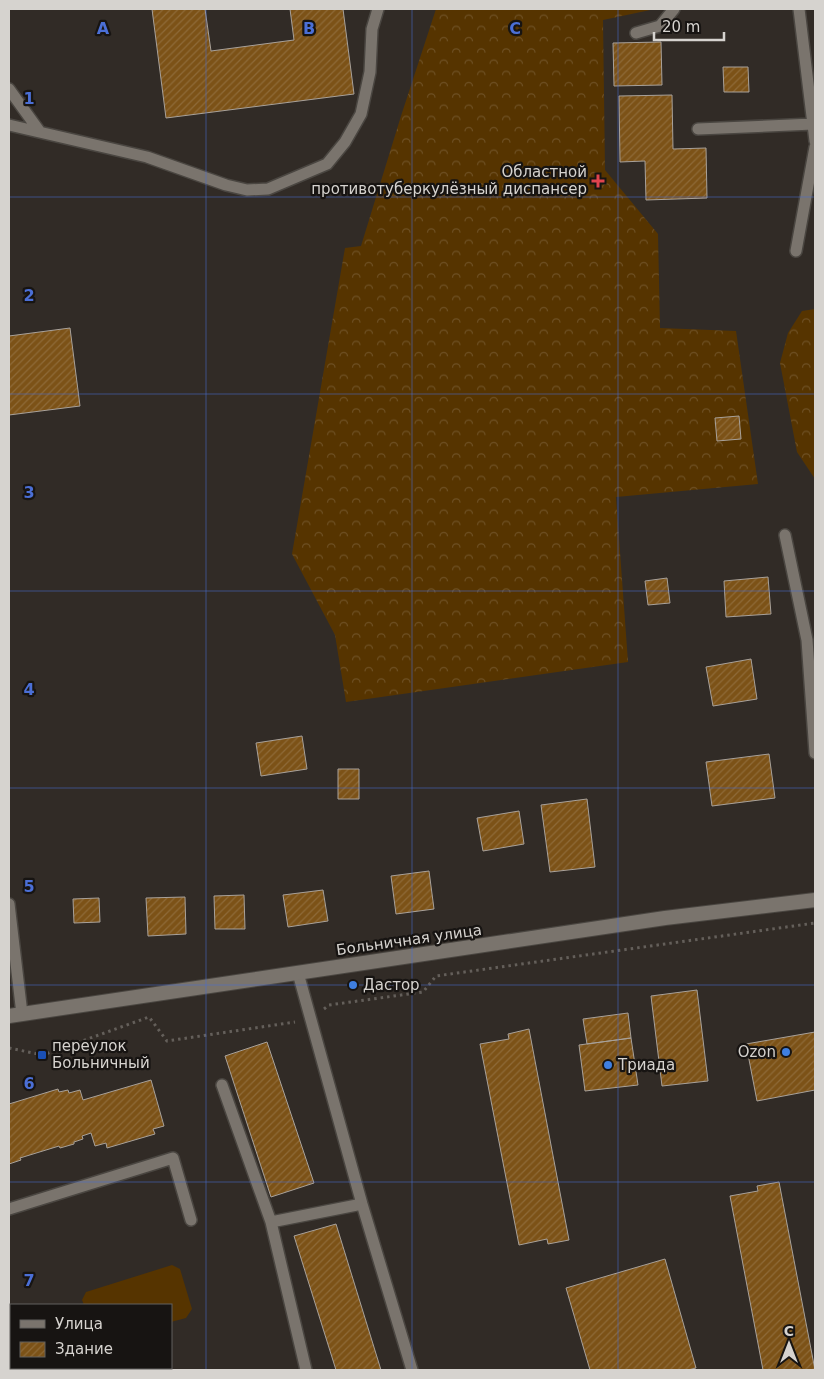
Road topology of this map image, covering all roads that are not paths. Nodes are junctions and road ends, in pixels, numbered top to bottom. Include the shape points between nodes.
1 (378, 9) edge
2 (674, 9) edge
3 (799, 9) edge
4 (636, 33) dead end
5 (9, 90) edge
6 (813, 124) junction
7 (9, 125) edge
8 (698, 129) dead end
9 (40, 132) junction
10 (815, 140) edge
11 (815, 147) edge
12 (796, 251) dead end
13 (785, 535) dead end
14 (815, 753) edge
15 (815, 900) edge
16 (9, 904) edge
17 (298, 973) junction
18 (16, 1015) edge
19 (222, 1085) dead end
20 (362, 1204) junction
21 (9, 1209) edge
22 (191, 1220) dead end
23 (271, 1222) junction
24 (306, 1370) edge
25 (412, 1370) edge

1 - 9 lane via 372,29 370,72 361,114 345,142 327,164 268,189 247,190 226,185 148,157
2 - 4 lane via 660,26
3 - 6 lane
5 - 9 lane
6 - 8 lane
6 - 10 lane
7 - 9 lane
11 - 12 lane
13 - 14 lane via 807,640
15 - 17 street, Больничная улица via 665,918
16 - 18 lane
17 - 18 street, Больничная улица
17 - 20 lane
19 - 23 lane
20 - 23 lane
20 - 25 lane
21 - 22 lane via 173,1158
23 - 24 lane

